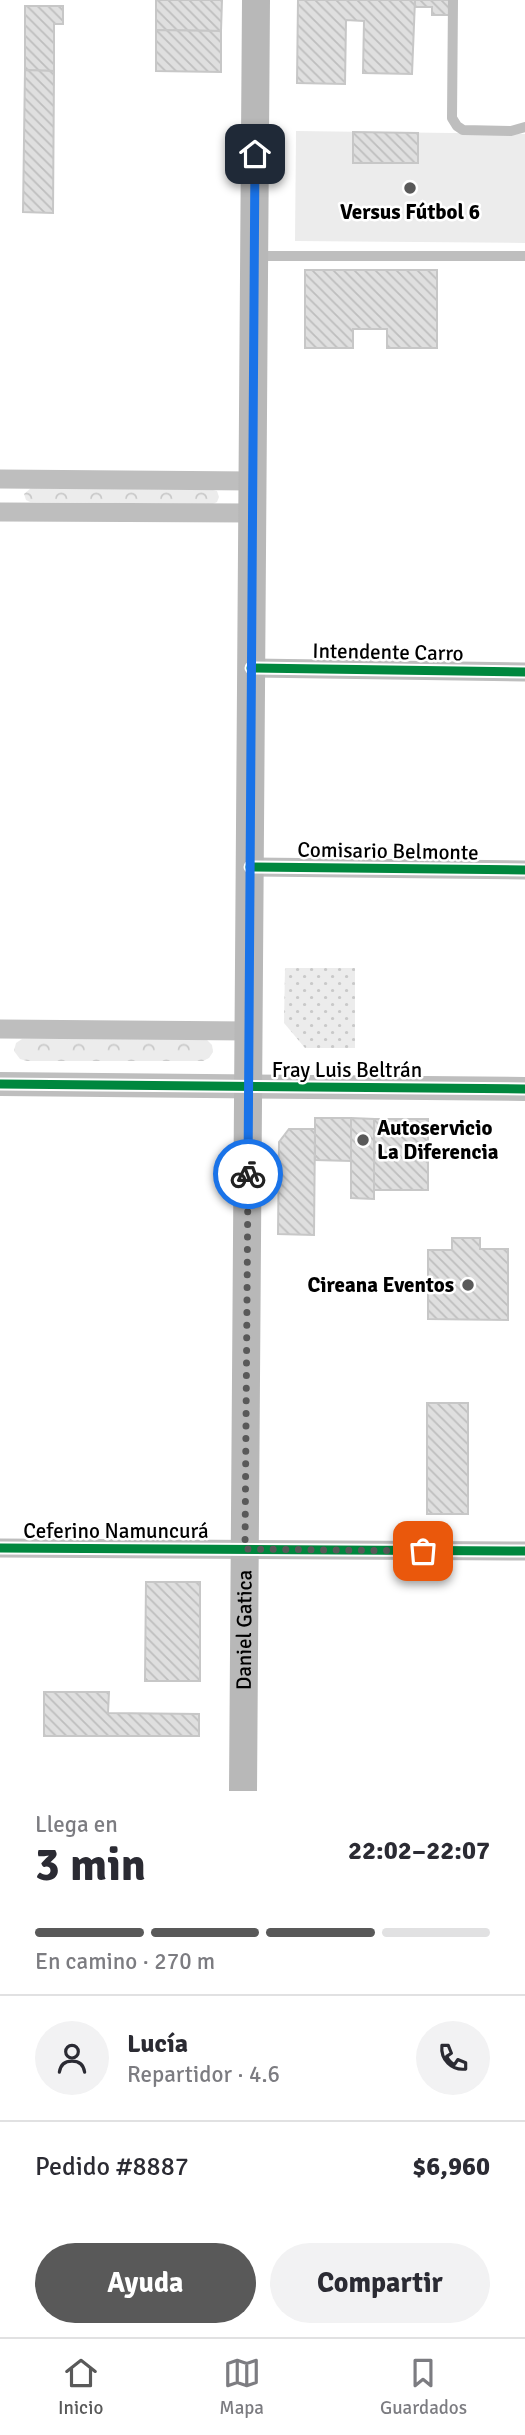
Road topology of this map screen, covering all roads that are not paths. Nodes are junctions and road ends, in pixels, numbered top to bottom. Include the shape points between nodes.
1 (256, 0) edge
2 (453, 0) edge
3 (525, 127) edge
4 (254, 256) junction
5 (525, 256) edge
6 (0, 479) edge
7 (253, 481) junction
8 (0, 512) edge
9 (253, 513) junction
10 (251, 668) junction
11 (525, 672) edge
12 (250, 867) junction
13 (525, 870) edge
14 (0, 1029) edge
15 (248, 1031) junction
16 (0, 1084) edge
17 (248, 1086) junction
18 (525, 1089) edge
19 (0, 1548) edge
20 (245, 1549) junction
21 (525, 1551) edge
22 (243, 1791) edge

1 - 4 main road, Daniel Gatica
2 - 3 lane via 452,118 463,130
4 - 5 lane
4 - 7 main road, Daniel Gatica
6 - 7 street
7 - 9 main road, Daniel Gatica
8 - 9 street
9 - 10 main road, Daniel Gatica
10 - 11 street, Intendente Carro
10 - 12 main road, Daniel Gatica
12 - 13 street, Comisario Belmonte
12 - 15 main road, Daniel Gatica
14 - 15 street
15 - 17 main road, Daniel Gatica
16 - 17 street, Fray Luis Beltrán
17 - 18 street, Fray Luis Beltrán
17 - 20 main road, Daniel Gatica
19 - 20 street, Ceferino Namuncurá
20 - 21 street, Ceferino Namuncurá
20 - 22 main road, Daniel Gatica

